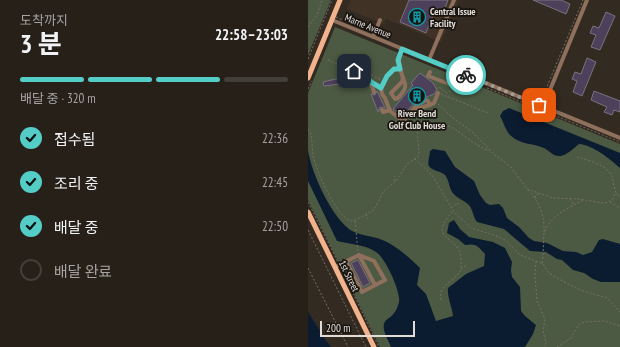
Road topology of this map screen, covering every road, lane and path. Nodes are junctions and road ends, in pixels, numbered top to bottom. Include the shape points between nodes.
1 (322, 0) edge
2 (332, 0) edge
3 (340, 0) edge
4 (454, 0) edge
5 (582, 0) edge
6 (587, 0) edge
7 (332, 20) junction
8 (380, 20) dead end
9 (308, 27) edge
10 (373, 37) junction
11 (402, 49) junction
12 (308, 60) edge
13 (328, 60) dead end
14 (429, 60) junction
15 (344, 67) joint
16 (400, 69) junction
17 (455, 70) junction
18 (371, 75) dead end
19 (428, 75) dead end
20 (403, 77) junction
21 (308, 78) edge
22 (384, 81) junction
23 (371, 82) junction
24 (381, 88) junction
25 (452, 90) dead end
26 (437, 91) junction
27 (374, 92) dead end
28 (432, 104) junction
29 (540, 107) junction
30 (382, 110) dead end
31 (390, 110) junction
32 (488, 113) dead end
33 (403, 121) junction
34 (308, 129) edge
35 (417, 129) junction
36 (620, 138) edge
37 (490, 151) junction
38 (578, 157) dead end
39 (415, 159) junction
40 (395, 176) dead end
41 (394, 182) junction
42 (527, 189) junction
43 (615, 192) junction
44 (540, 194) junction
45 (620, 197) edge
46 (570, 198) junction
47 (535, 199) junction
48 (584, 200) junction
49 (308, 202) edge
50 (609, 202) junction
51 (459, 205) dead end
52 (572, 207) junction
53 (451, 208) junction
54 (620, 208) edge
55 (453, 211) junction
56 (308, 212) edge
57 (366, 214) junction
58 (368, 219) dead end
59 (355, 220) junction
60 (544, 224) junction
61 (548, 225) junction
62 (308, 230) edge
63 (544, 235) junction
64 (357, 250) dead end
65 (359, 254) junction
66 (346, 261) junction
67 (536, 261) junction
68 (541, 263) junction
69 (467, 265) dead end
70 (337, 266) junction
71 (308, 268) edge
72 (461, 269) junction
73 (375, 286) junction
74 (441, 300) dead end
75 (620, 312) edge
76 (620, 326) edge
77 (348, 347) edge
78 (366, 347) edge
79 (374, 347) edge
80 (379, 347) edge
81 (545, 347) edge
82 (557, 347) edge

1 - 9 path via 317,15
2 - 12 path
3 - 7 main road
4 - 14 street
5 - 29 path
6 - 29 street
7 - 10 street, Marne Avenue
7 - 21 main road
8 - 10 street
10 - 11 street, Marne Avenue
11 - 14 street, Marne Avenue
11 - 16 street via 398,60
13 - 15 path
14 - 17 street, Marne Avenue
15 - 23 street via 344,72 350,74 354,71 367,77
16 - 20 street
16 - 22 street via 394,69
17 - 19 street via 449,84
17 - 29 street, Marne Avenue
18 - 22 path
20 - 20 street via 402,82 391,93 395,99 405,89
22 - 24 street
23 - 24 street
23 - 27 street
24 - 31 street
25 - 26 path via 447,93 438,87
26 - 28 street
26 - 32 path
28 - 33 street via 426,100 417,105
28 - 37 path via 438,104 471,131
29 - 36 street, Marne Avenue
30 - 31 street
31 - 33 street
33 - 35 path
34 - 59 path via 312,136 313,158 325,189 346,219
35 - 37 path via 440,123 449,125 476,145
35 - 39 path via 419,152
37 - 42 path via 510,166
38 - 43 path via 603,167 610,173
39 - 41 path via 407,164
39 - 53 path via 432,175
40 - 41 path
41 - 57 path via 383,192 374,210
42 - 44 path
42 - 47 path
43 - 45 path
43 - 50 path
44 - 46 path via 553,198
44 - 47 path via 536,195
46 - 48 path
46 - 52 path via 573,202
47 - 60 path via 539,204
48 - 50 path
48 - 52 path
49 - 70 path
50 - 54 path
51 - 53 path via 457,203
52 - 61 path via 558,214
53 - 55 path
55 - 67 path via 471,228 505,240 520,255
55 - 72 path via 445,220 442,229 444,235 459,251
56 - 70 main road, 1st Street
57 - 58 path
57 - 59 path
59 - 64 path
60 - 61 path
60 - 63 path
61 - 63 path
62 - 78 path
63 - 68 path
65 - 66 street
65 - 73 street
65 - 73 street via 374,261 385,280
66 - 70 street
66 - 73 street via 362,292
67 - 68 path
67 - 81 path via 537,301 545,319
68 - 75 path via 557,278 580,290 607,298
69 - 72 path
70 - 79 main road, 1st Street
70 - 80 path
71 - 77 path
72 - 74 path via 456,277 444,286
76 - 82 path via 605,321 585,322 579,324 571,338

